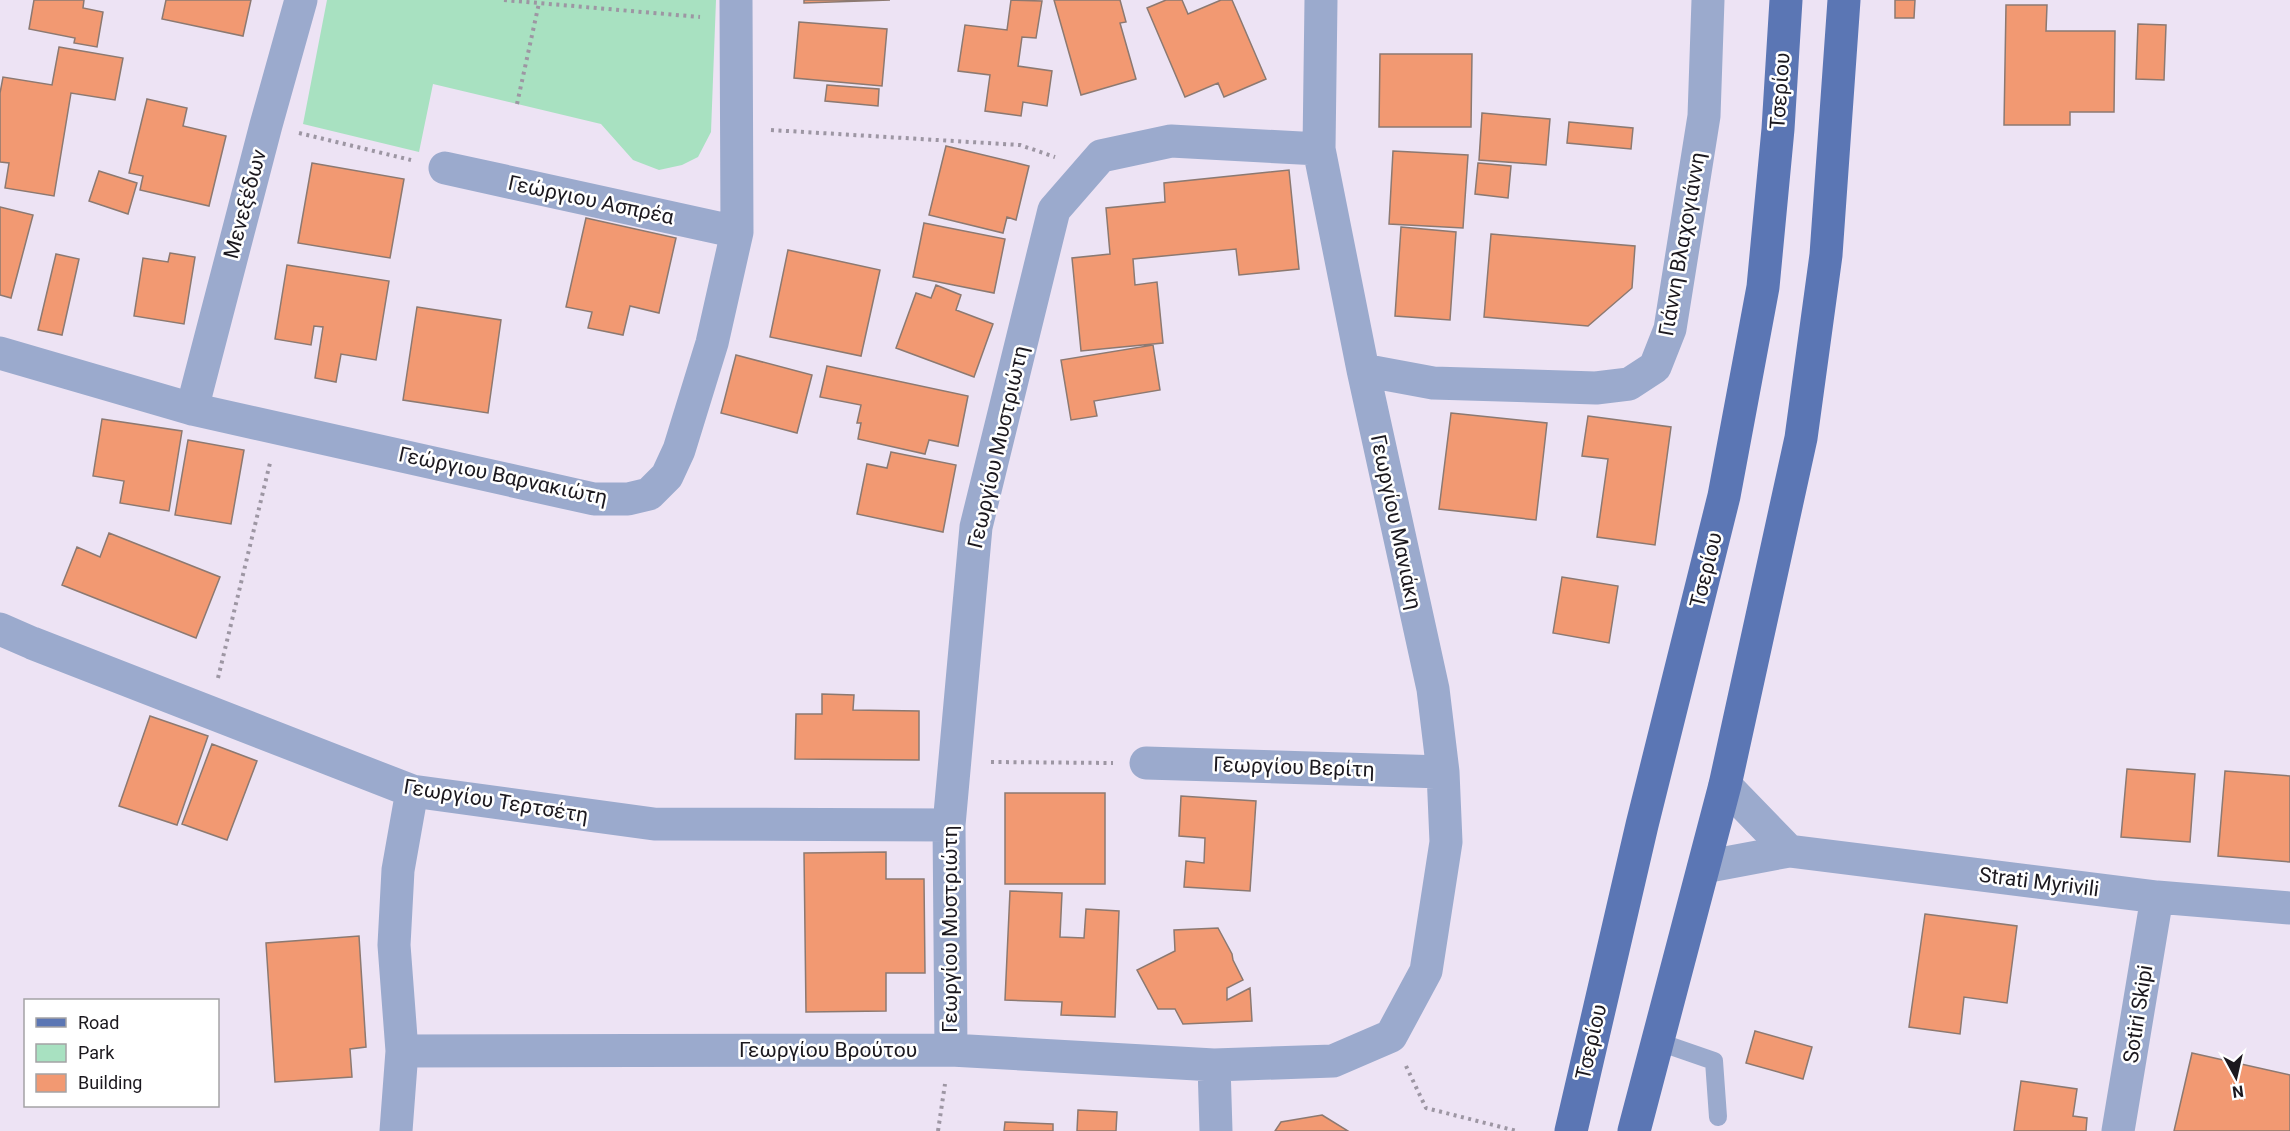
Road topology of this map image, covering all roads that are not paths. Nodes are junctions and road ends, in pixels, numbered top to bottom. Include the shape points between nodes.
1 (301, 0) edge
2 (736, 0) edge
3 (1321, 0) edge
4 (1708, 0) edge
5 (1786, 0) edge
6 (1844, 0) edge
7 (1319, 149) junction
8 (445, 168) road end
9 (737, 232) junction
10 (0, 353) edge
11 (1363, 370) junction
12 (192, 408) junction
13 (0, 629) edge
14 (1146, 763) road end
15 (1443, 772) junction
16 (1725, 785) junction
17 (412, 791) junction
18 (949, 825) junction
19 (1789, 851) junction
20 (1704, 867) junction
21 (2157, 897) junction
22 (2290, 908) edge
23 (1391, 1035) joint
24 (1659, 1042) junction
25 (402, 1050) junction
26 (951, 1050) junction
27 (1214, 1065) junction
28 (1718, 1117) dead end
29 (396, 1131) edge
30 (1216, 1131) edge
31 (1570, 1131) edge
32 (1634, 1131) edge
33 (2118, 1131) edge

1 - 12 street, Μενεξέδων
2 - 9 street, Γεώργιου Βαρνακιώτη
3 - 7 street, Γεωργίου Μανιάκη
4 - 11 street, Γιάννη Βλαχογιάννη via 1704,116 1671,329 1655,367 1629,384 1596,388 1433,383
5 - 31 main road, Τσερίου via 1763,287 1726,484
6 - 16 main road via 1826,255 1802,438
7 - 11 street, Γεωργίου Μανιάκη
7 - 18 street, Γεωργίου Μυστριώτη via 1172,141 1101,156 1054,210 976,527
8 - 9 street, Γεώργιου Ασπρέα
9 - 12 street, Γεώργιου Βαρνακιώτη via 712,343 679,450 667,476 649,494 628,499 594,499
10 - 12 street, Γεώργιου Βαρνακιώτη
11 - 15 street, Γεωργίου Μανιάκη via 1433,689
13 - 17 street, Γεωργίου Τερτσέτη
14 - 15 street, Γεωργίου Βερίτη
15 - 23 street, Γεωργίου Μανιάκη via 1446,842 1426,971
16 - 19 street
16 - 20 main road
17 - 18 street, Γεωργίου Τερτσέτη via 654,824
17 - 25 street via 398,870 394,945
18 - 26 street, Γεωργίου Μυστριώτη
19 - 20 street, Strati Myrivili
19 - 21 street, Strati Myrivili
20 - 24 main road
21 - 22 street, Strati Myrivili
21 - 33 street, Sotiri Skipi
23 - 27 street, Γεωργίου Βρούτου via 1333,1061
24 - 28 lane via 1714,1061
24 - 32 main road
25 - 26 street, Γεωργίου Βρούτου
25 - 29 street
26 - 27 street, Γεωργίου Βρούτου
27 - 30 street

